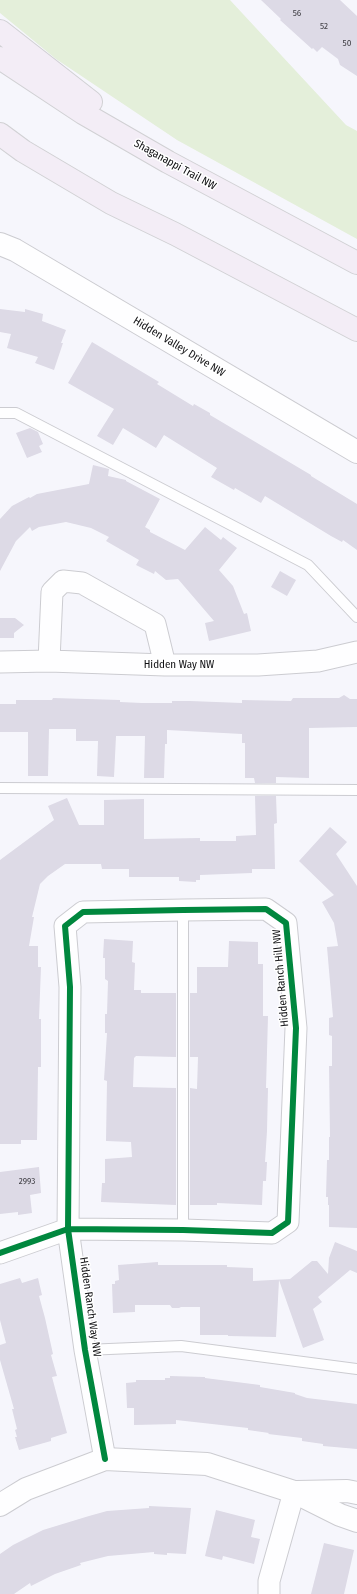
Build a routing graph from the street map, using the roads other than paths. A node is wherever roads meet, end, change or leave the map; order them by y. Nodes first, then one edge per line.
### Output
1 (0, 31) edge
2 (0, 58) edge
3 (0, 134) edge
4 (0, 138) edge
5 (23, 151) junction
6 (168, 162) junction
7 (0, 244) edge
8 (357, 263) edge
9 (357, 330) edge
10 (0, 413) edge
11 (357, 452) edge
12 (357, 616) edge
13 (357, 652) edge
14 (49, 661) junction
15 (0, 662) edge
16 (165, 665) junction
17 (0, 788) edge
18 (357, 790) edge
19 (183, 910) junction
20 (68, 1228) junction
21 (183, 1230) junction
22 (0, 1253) edge
23 (85, 1350) junction
24 (357, 1368) edge
25 (105, 1459) junction
26 (294, 1492) junction
27 (357, 1494) edge
28 (0, 1505) edge
29 (357, 1521) edge
30 (269, 1594) edge

1 - 6 main road
2 - 6 main road, Shaganappi Trail NW
3 - 5 main road
4 - 5 main road
5 - 9 main road
6 - 8 main road, Shaganappi Trail NW
7 - 11 street, Hidden Valley Drive NW
10 - 12 lane
13 - 16 street, Hidden Way NW
14 - 15 street, Hidden Way NW
14 - 16 street, Hidden Way NW
14 - 16 street
17 - 18 lane
19 - 20 street, Hidden Ranch Hill NW
19 - 21 lane
19 - 21 street, Hidden Ranch Hill NW
20 - 21 street, Hidden Ranch Hill NW
20 - 22 street
20 - 23 street, Hidden Ranch Way NW
23 - 24 lane
23 - 25 street, Hidden Ranch Way NW
25 - 26 street
25 - 28 street
26 - 27 street
26 - 29 street
26 - 30 street

